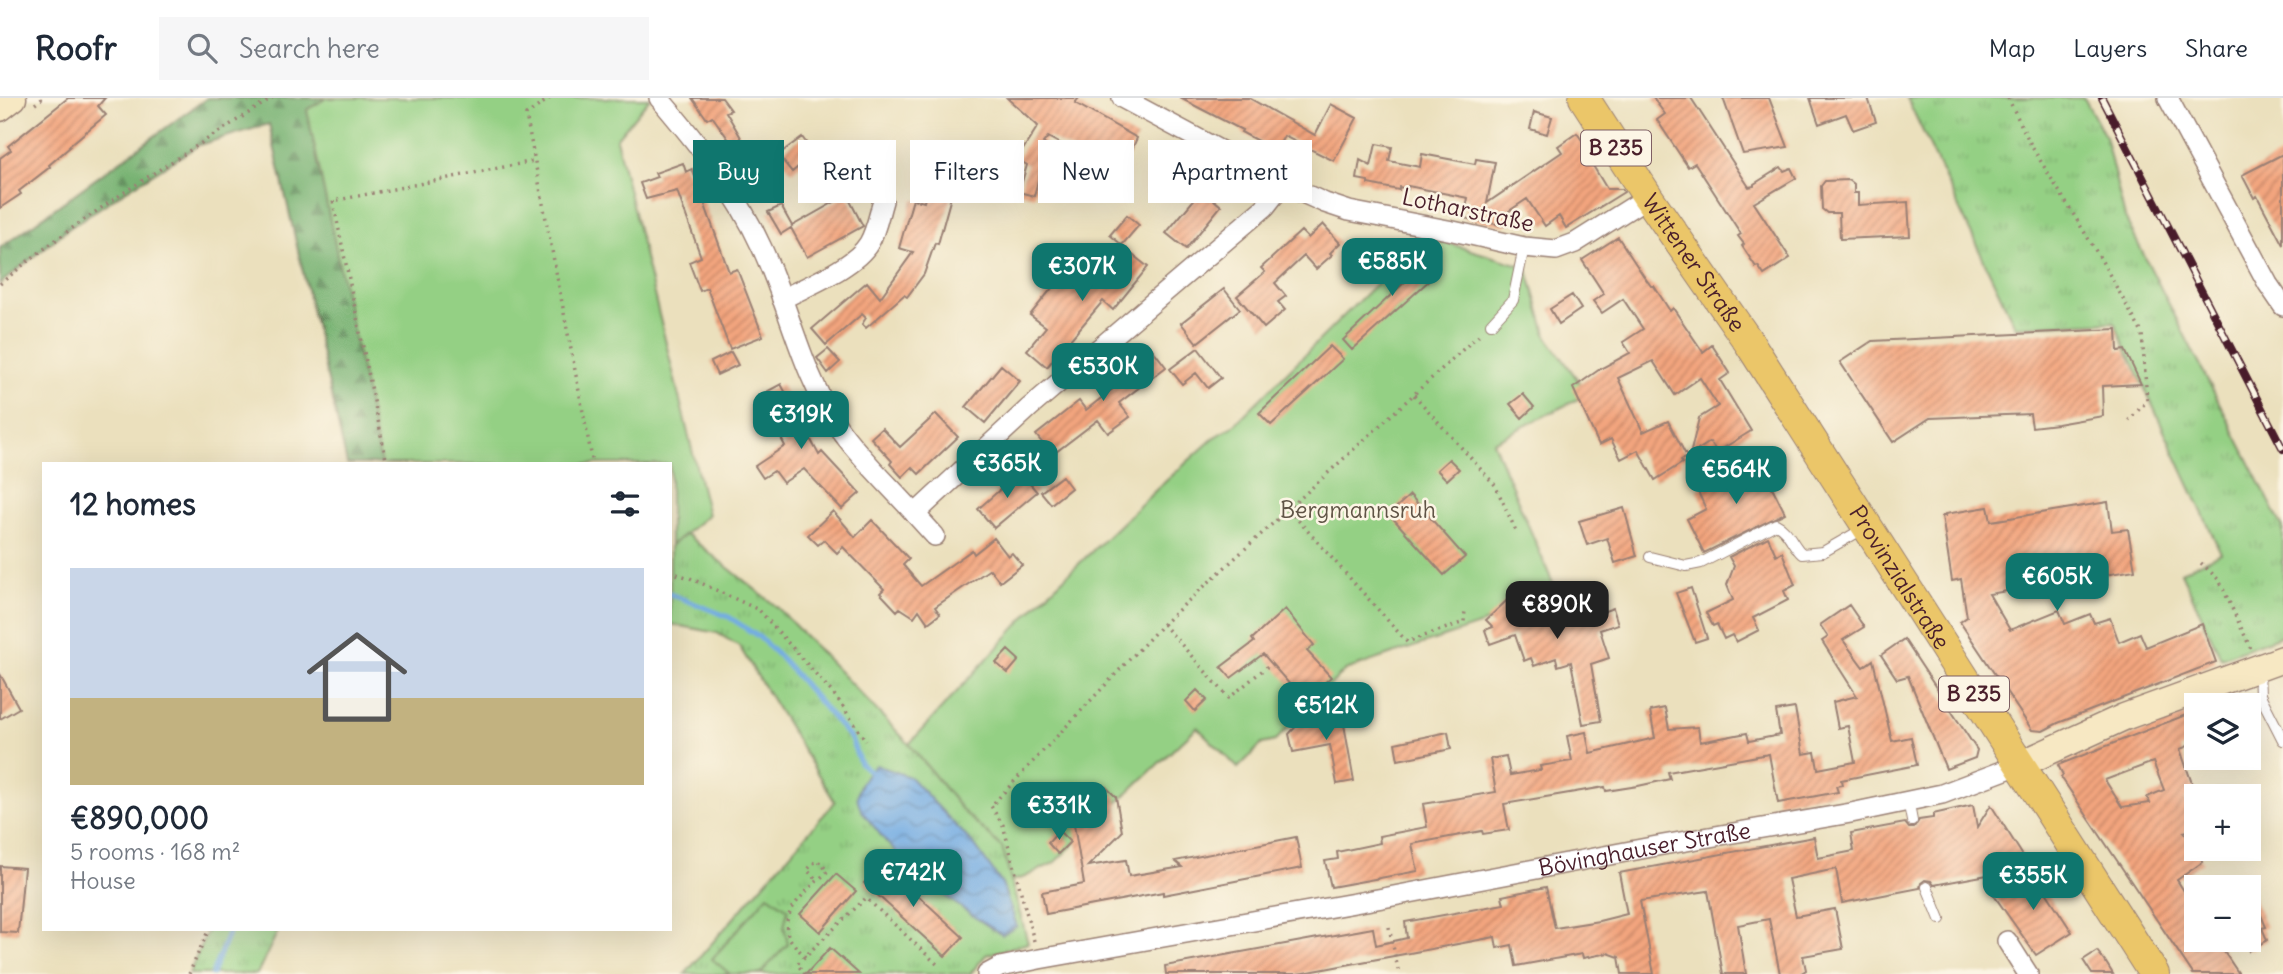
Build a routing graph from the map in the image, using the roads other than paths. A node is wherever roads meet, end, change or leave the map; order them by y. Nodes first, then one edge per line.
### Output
1 (13, 98) edge
2 (659, 98) edge
3 (1122, 98) edge
4 (1584, 98) edge
5 (2168, 98) edge
6 (0, 108) edge
7 (1201, 140) edge
8 (1312, 197) edge
9 (1648, 197) junction
10 (882, 203) edge
11 (1268, 203) edge
12 (1524, 247) junction
13 (782, 299) junction
14 (2283, 306) edge
15 (1491, 324) road end
16 (1781, 393) joint
17 (915, 514) junction
18 (1867, 527) junction
19 (935, 536) dead end
20 (1650, 557) dead end
21 (2271, 663) edge
22 (2283, 740) edge
23 (2021, 764) junction
24 (1908, 800) junction
25 (1912, 821) dead end
26 (1927, 887) dead end
27 (1940, 919) dead end
28 (2007, 941) dead end
29 (1051, 963) edge
30 (986, 974) edge
31 (2028, 974) edge
32 (2154, 974) edge

1 - 6 main road
2 - 13 street
3 - 7 street, Lotharstraße
4 - 9 main road, Wittener Straße / B 235
5 - 14 street
8 - 12 street, Lotharstraße
9 - 12 street, Lotharstraße
9 - 16 main road, Wittener Straße / B 235
10 - 13 street
11 - 17 street
12 - 15 lane
13 - 17 street
16 - 18 main road, Provinzialstraße / B 235
17 - 19 street
18 - 20 lane
18 - 23 main road, Provinzialstraße / B 235
21 - 22 lane
21 - 23 main road, Bövinghauser Straße
23 - 24 street, Bövinghauser Straße
23 - 32 main road, Provinzialstraße / B 235
24 - 25 lane
24 - 29 street, Bövinghauser Straße
26 - 27 lane
28 - 31 street
29 - 30 street, Bövinghauser Straße

